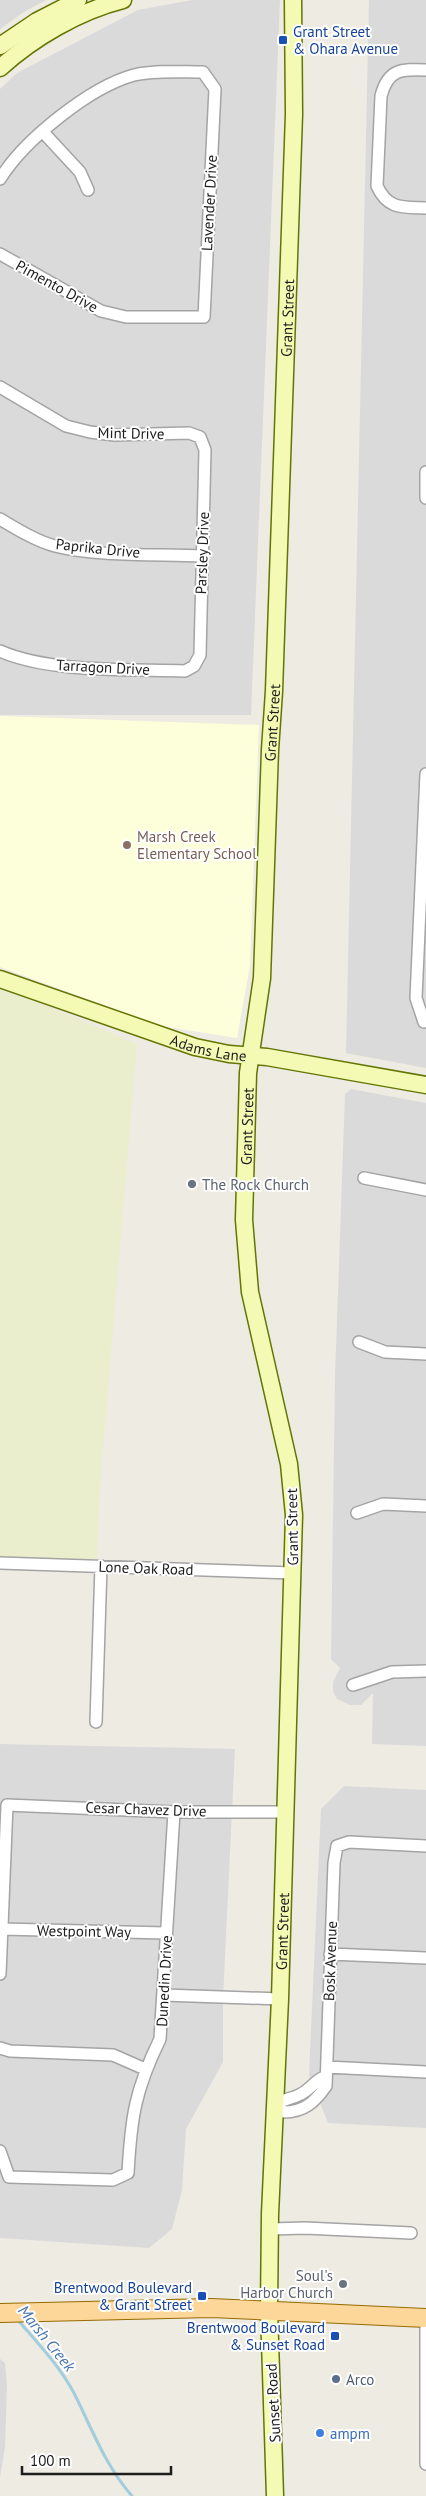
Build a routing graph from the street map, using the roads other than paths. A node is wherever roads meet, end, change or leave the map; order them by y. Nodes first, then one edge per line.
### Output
1 (78, 0) edge
2 (123, 0) edge
3 (293, 0) edge
4 (0, 46) edge
5 (0, 68) edge
6 (426, 70) edge
7 (43, 132) junction
8 (0, 178) edge
9 (88, 190) dead end
10 (426, 208) edge
11 (0, 254) edge
12 (204, 317) joint
13 (0, 386) edge
14 (205, 450) joint
15 (426, 472) edge
16 (426, 498) edge
17 (0, 519) edge
18 (202, 556) junction
19 (0, 651) edge
20 (200, 656) joint
21 (426, 774) edge
22 (0, 978) edge
23 (424, 1022) dead end
24 (250, 1055) junction
25 (426, 1085) edge
26 (364, 1178) dead end
27 (426, 1190) edge
28 (359, 1342) dead end
29 (426, 1354) edge
30 (426, 1506) edge
31 (357, 1513) dead end
32 (0, 1564) edge
33 (101, 1566) junction
34 (293, 1573) junction
35 (426, 1671) edge
36 (353, 1685) dead end
37 (96, 1722) dead end
38 (174, 1812) junction
39 (285, 1812) junction
40 (426, 1846) edge
41 (2, 1929) junction
42 (166, 1933) junction
43 (330, 1954) junction
44 (426, 1958) edge
45 (0, 1974) edge
46 (164, 1995) junction
47 (280, 1999) junction
48 (0, 2048) edge
49 (145, 2069) junction
50 (326, 2072) junction
51 (426, 2072) edge
52 (275, 2104) junction
53 (0, 2151) edge
54 (270, 2229) junction
55 (411, 2233) dead end
56 (268, 2310) junction
57 (0, 2313) edge
58 (426, 2318) edge
59 (426, 2464) edge
60 (276, 2496) edge

1 - 4 street
2 - 5 street
3 - 24 street, Grant Street
6 - 10 street
7 - 8 street
7 - 9 street
7 - 12 street, Lavender Drive
11 - 12 street, Pimento Drive
13 - 14 street, Mint Drive
14 - 18 street, Parsley Drive
15 - 16 street
17 - 18 street, Paprika Drive
18 - 20 street, Parsley Drive
19 - 20 street, Tarragon Drive
21 - 23 street
22 - 24 street, Adams Lane
24 - 25 street, Adams Lane
24 - 34 street, Grant Street
26 - 27 street
28 - 29 street
30 - 31 street
32 - 33 street, Lone Oak Road
33 - 34 street, Lone Oak Road
33 - 37 street
34 - 39 street, Grant Street
35 - 36 street
38 - 39 street, Cesar Chavez Drive
38 - 41 street, Cesar Chavez Drive
38 - 42 street, Dunedin Drive
39 - 47 street, Grant Street
40 - 43 street, Bosk Avenue
41 - 42 street, Westpoint Way
41 - 45 street
42 - 46 street, Dunedin Drive
43 - 44 street
43 - 50 street, Bosk Avenue
46 - 47 street
46 - 49 street, Dunedin Drive
47 - 52 street, Grant Street
48 - 49 street
49 - 53 street, Dunedin Drive
50 - 51 street
50 - 52 street
52 - 54 street, Grant Street
54 - 55 street
54 - 56 street, Grant Street
56 - 57 main road
56 - 58 main road
56 - 60 street, Sunset Road
58 - 59 street

